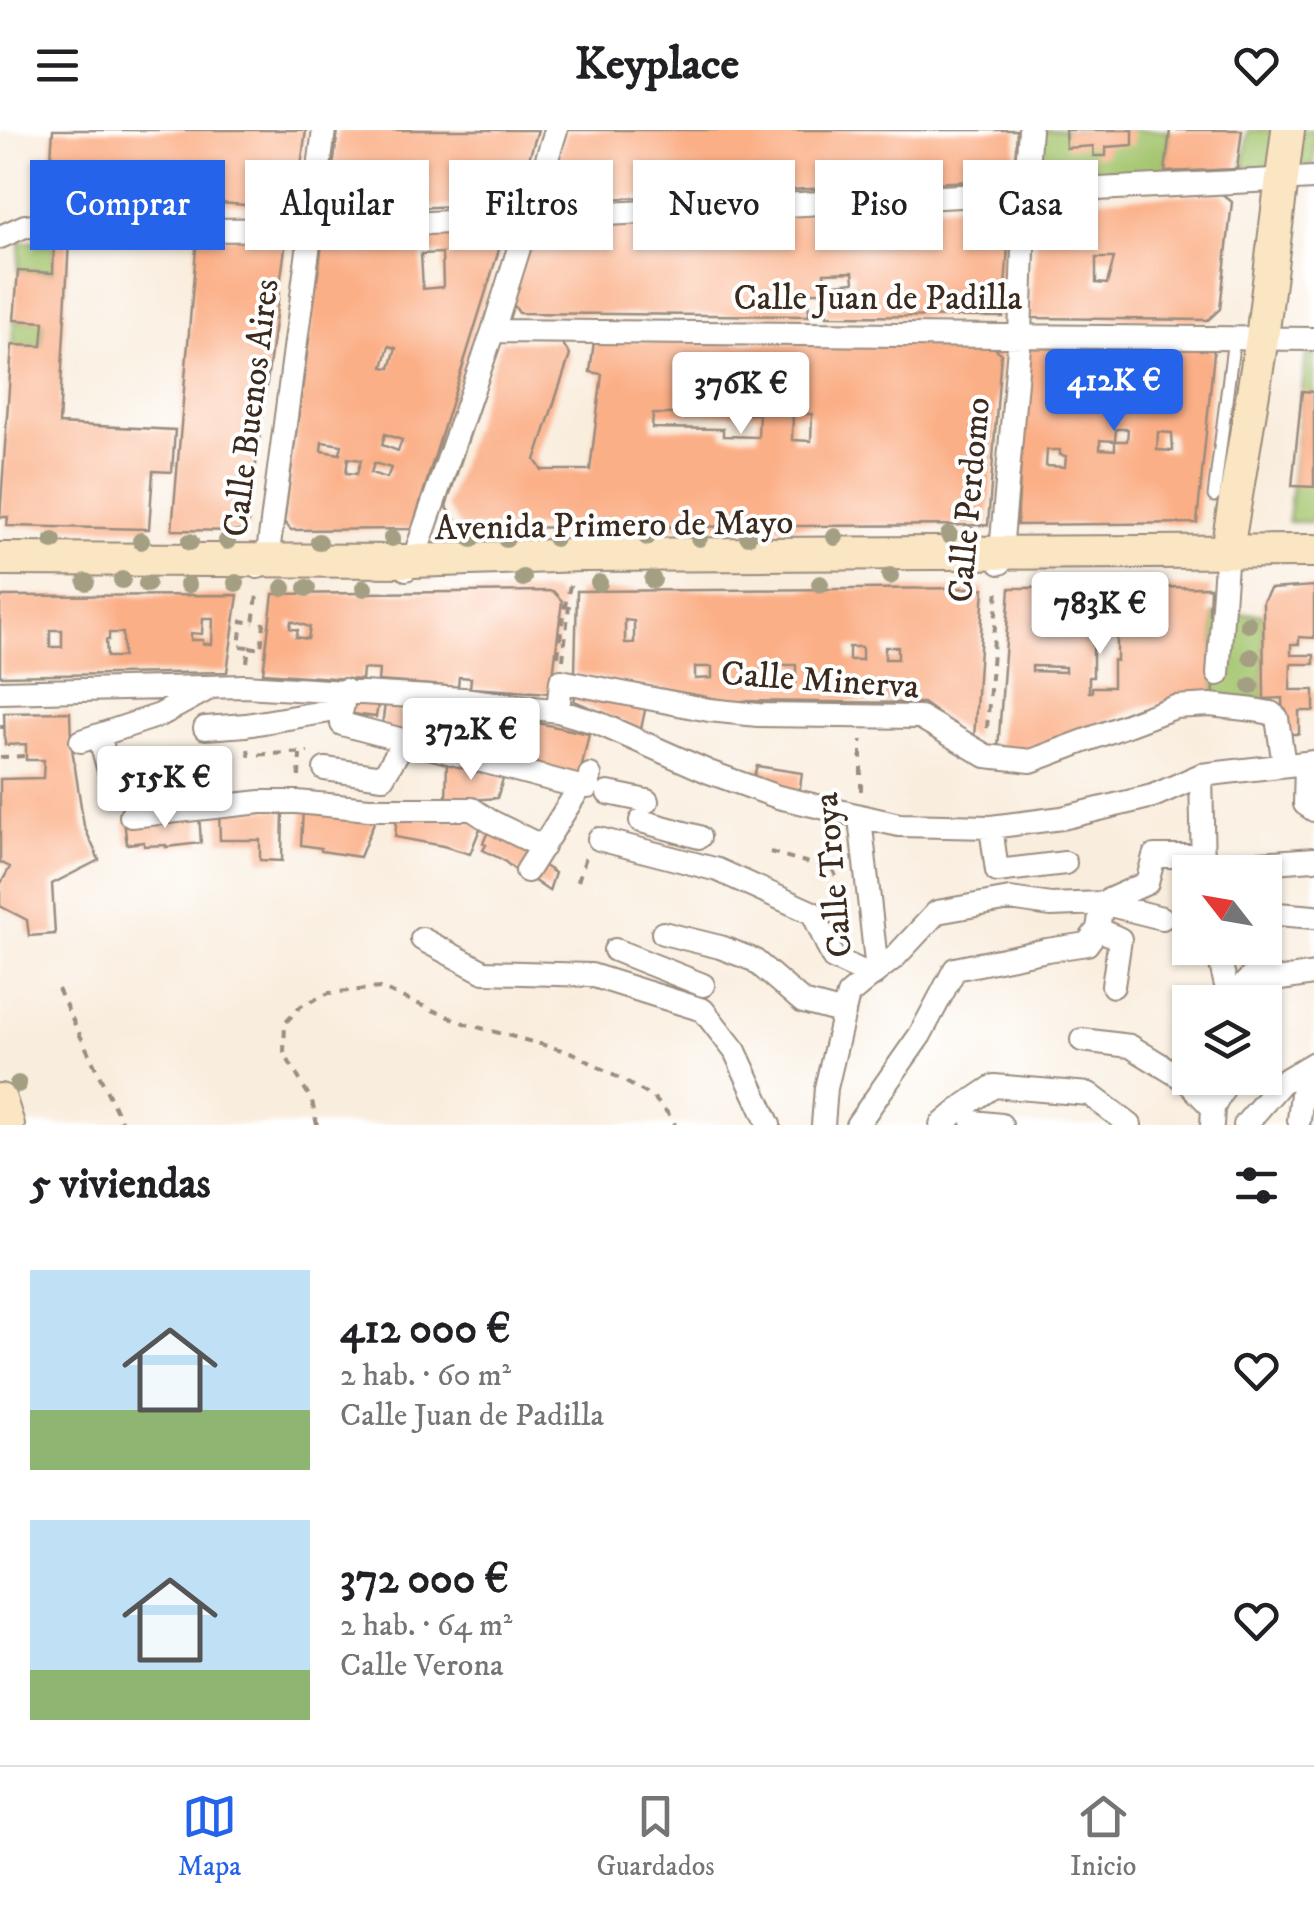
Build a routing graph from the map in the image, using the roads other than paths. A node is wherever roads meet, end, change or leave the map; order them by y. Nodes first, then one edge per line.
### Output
1 (324, 130) edge
2 (556, 130) edge
3 (1030, 130) edge
4 (1288, 130) edge
5 (320, 160) edge
6 (546, 160) edge
7 (1028, 160) edge
8 (1298, 179) edge
9 (1098, 189) edge
10 (963, 195) edge
11 (613, 214) edge
12 (245, 230) edge
13 (0, 237) edge
14 (308, 250) edge
15 (518, 250) edge
16 (1023, 250) edge
17 (493, 331) junction
18 (1020, 335) junction
19 (1248, 338) junction
20 (1314, 339) edge
21 (1214, 496) dead end
22 (1227, 550) junction
23 (1314, 551) edge
24 (1001, 558) junction
25 (0, 559) edge
26 (410, 565) junction
27 (262, 566) junction
28 (0, 570) edge
29 (1218, 674) dead end
30 (210, 689) junction
31 (344, 690) junction
32 (0, 692) edge
33 (384, 694) junction
34 (463, 699) junction
35 (558, 711) junction
36 (342, 724) dead end
37 (205, 728) dead end
38 (378, 734) junction
39 (404, 742) junction
40 (1301, 763) edge
41 (324, 768) road end
42 (1201, 775) junction
43 (592, 786) junction
44 (212, 807) junction
45 (1314, 810) edge
46 (131, 816) dead end
47 (643, 817) junction
48 (860, 818) junction
49 (990, 827) junction
50 (698, 837) dead end
51 (598, 839) dead end
52 (543, 847) junction
53 (1203, 855) edge
54 (1172, 859) edge
55 (1314, 859) edge
56 (1282, 861) edge
57 (1065, 864) dead end
58 (1010, 869) junction
59 (527, 872) dead end
60 (1010, 899) junction
61 (1102, 903) junction
62 (1052, 906) junction
63 (1282, 914) edge
64 (1162, 918) dead end
65 (1314, 918) edge
66 (1098, 929) junction
67 (663, 932) dead end
68 (422, 939) dead end
69 (720, 947) junction
70 (615, 950) dead end
71 (1047, 950) junction
72 (875, 974) junction
73 (1314, 974) edge
74 (703, 985) junction
75 (1244, 985) edge
76 (1112, 986) dead end
77 (694, 1007) junction
78 (844, 1014) junction
79 (1082, 1040) dead end
80 (1311, 1066) edge
81 (0, 1100) edge
82 (1212, 1117) edge
83 (973, 1122) dead end
84 (1302, 1123) edge
85 (8, 1125) edge
86 (770, 1125) edge
87 (823, 1125) edge
88 (857, 1125) edge
89 (942, 1125) edge
90 (1001, 1125) edge
91 (1130, 1125) edge
92 (1245, 1125) edge

1 - 5 street, Calle Buenos Aires
2 - 6 street
3 - 7 street, Calle Perdomo
4 - 8 street
8 - 9 street
8 - 19 street
10 - 11 street
12 - 13 street
14 - 27 street, Calle Buenos Aires
15 - 17 street
16 - 18 street, Calle Perdomo
17 - 18 street, Calle Juan de Padilla
17 - 26 street
18 - 19 street, Calle Juan de Padilla
18 - 24 street, Calle Perdomo
19 - 20 street, Calle Juan de Padilla
19 - 21 lane
19 - 22 street
22 - 23 street, Avenida Primero de Mayo
22 - 24 street, Avenida Primero de Mayo
22 - 29 street
24 - 26 street, Avenida Primero de Mayo
25 - 27 street, Avenida Primero de Mayo
26 - 27 street, Avenida Primero de Mayo
27 - 28 street, Avenida Primero de Mayo
30 - 31 street
30 - 32 street
30 - 44 street
31 - 33 street
31 - 37 street
33 - 34 street
33 - 38 street
34 - 35 street
34 - 39 street
35 - 40 street, Calle Minerva
35 - 48 street
36 - 38 street
38 - 39 street
39 - 41 street
39 - 43 street
40 - 42 street
40 - 45 street
42 - 49 street
42 - 53 street
43 - 47 street
43 - 52 street
44 - 46 street
44 - 52 street
47 - 50 street
47 - 51 street
47 - 72 street
48 - 49 street
48 - 72 street, Calle Troya
49 - 58 street
52 - 59 street
54 - 61 street
55 - 56 street
57 - 58 street
58 - 60 street
60 - 62 street
60 - 72 street
61 - 62 street
61 - 64 street
61 - 66 street
62 - 71 street
63 - 65 street
66 - 71 street
66 - 76 street
67 - 69 street, Calle Troya
68 - 77 street
69 - 74 street
69 - 78 street, Calle Troya
70 - 74 street
71 - 88 street
72 - 78 street, Calle Troya
73 - 75 street
74 - 77 street
77 - 86 street
78 - 87 street, Calle Troya
79 - 82 street
80 - 84 street
80 - 92 street
81 - 85 street
83 - 90 street
89 - 91 street

